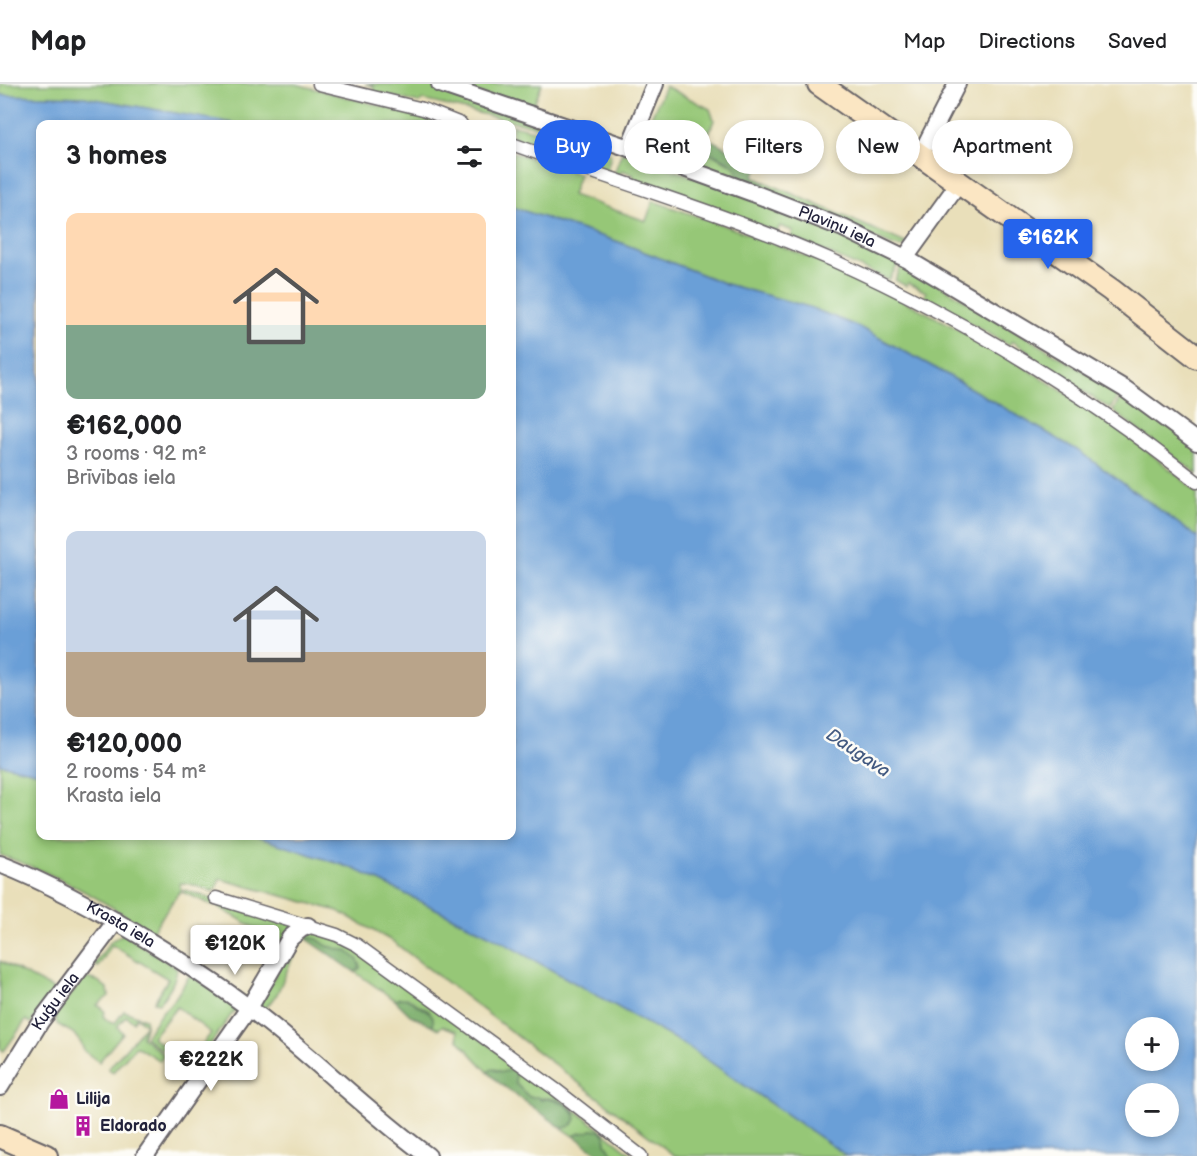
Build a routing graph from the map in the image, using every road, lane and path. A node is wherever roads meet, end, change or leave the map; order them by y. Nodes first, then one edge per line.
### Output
1 (319, 84) edge
2 (440, 84) edge
3 (655, 84) edge
4 (819, 84) edge
5 (957, 84) edge
6 (451, 120) edge
7 (640, 120) edge
8 (870, 120) edge
9 (516, 145) edge
10 (624, 146) edge
11 (920, 156) joint
12 (699, 174) edge
13 (958, 183) junction
14 (905, 258) junction
15 (1197, 357) edge
16 (1197, 442) edge
17 (1197, 482) edge
18 (0, 864) edge
19 (216, 898) dead end
20 (116, 921) junction
21 (308, 926) junction
22 (249, 1008) junction
23 (0, 1087) edge
24 (0, 1136) edge
25 (46, 1156) edge
26 (145, 1156) edge
27 (428, 1156) edge
28 (641, 1156) edge

1 - 6 street
2 - 10 street, Pļaviņu iela
3 - 7 street
4 - 8 main road
5 - 11 street
9 - 17 street, Pļaviņu iela
11 - 13 main road
12 - 14 street, Pļaviņu iela
13 - 14 street
13 - 15 main road
14 - 16 street, Pļaviņu iela
18 - 20 street, Krasta iela
19 - 21 street
20 - 22 street, Krasta iela
20 - 23 street, Kuģu iela
21 - 22 street
21 - 28 street
22 - 26 street
22 - 27 street, Krasta iela
24 - 25 main road

